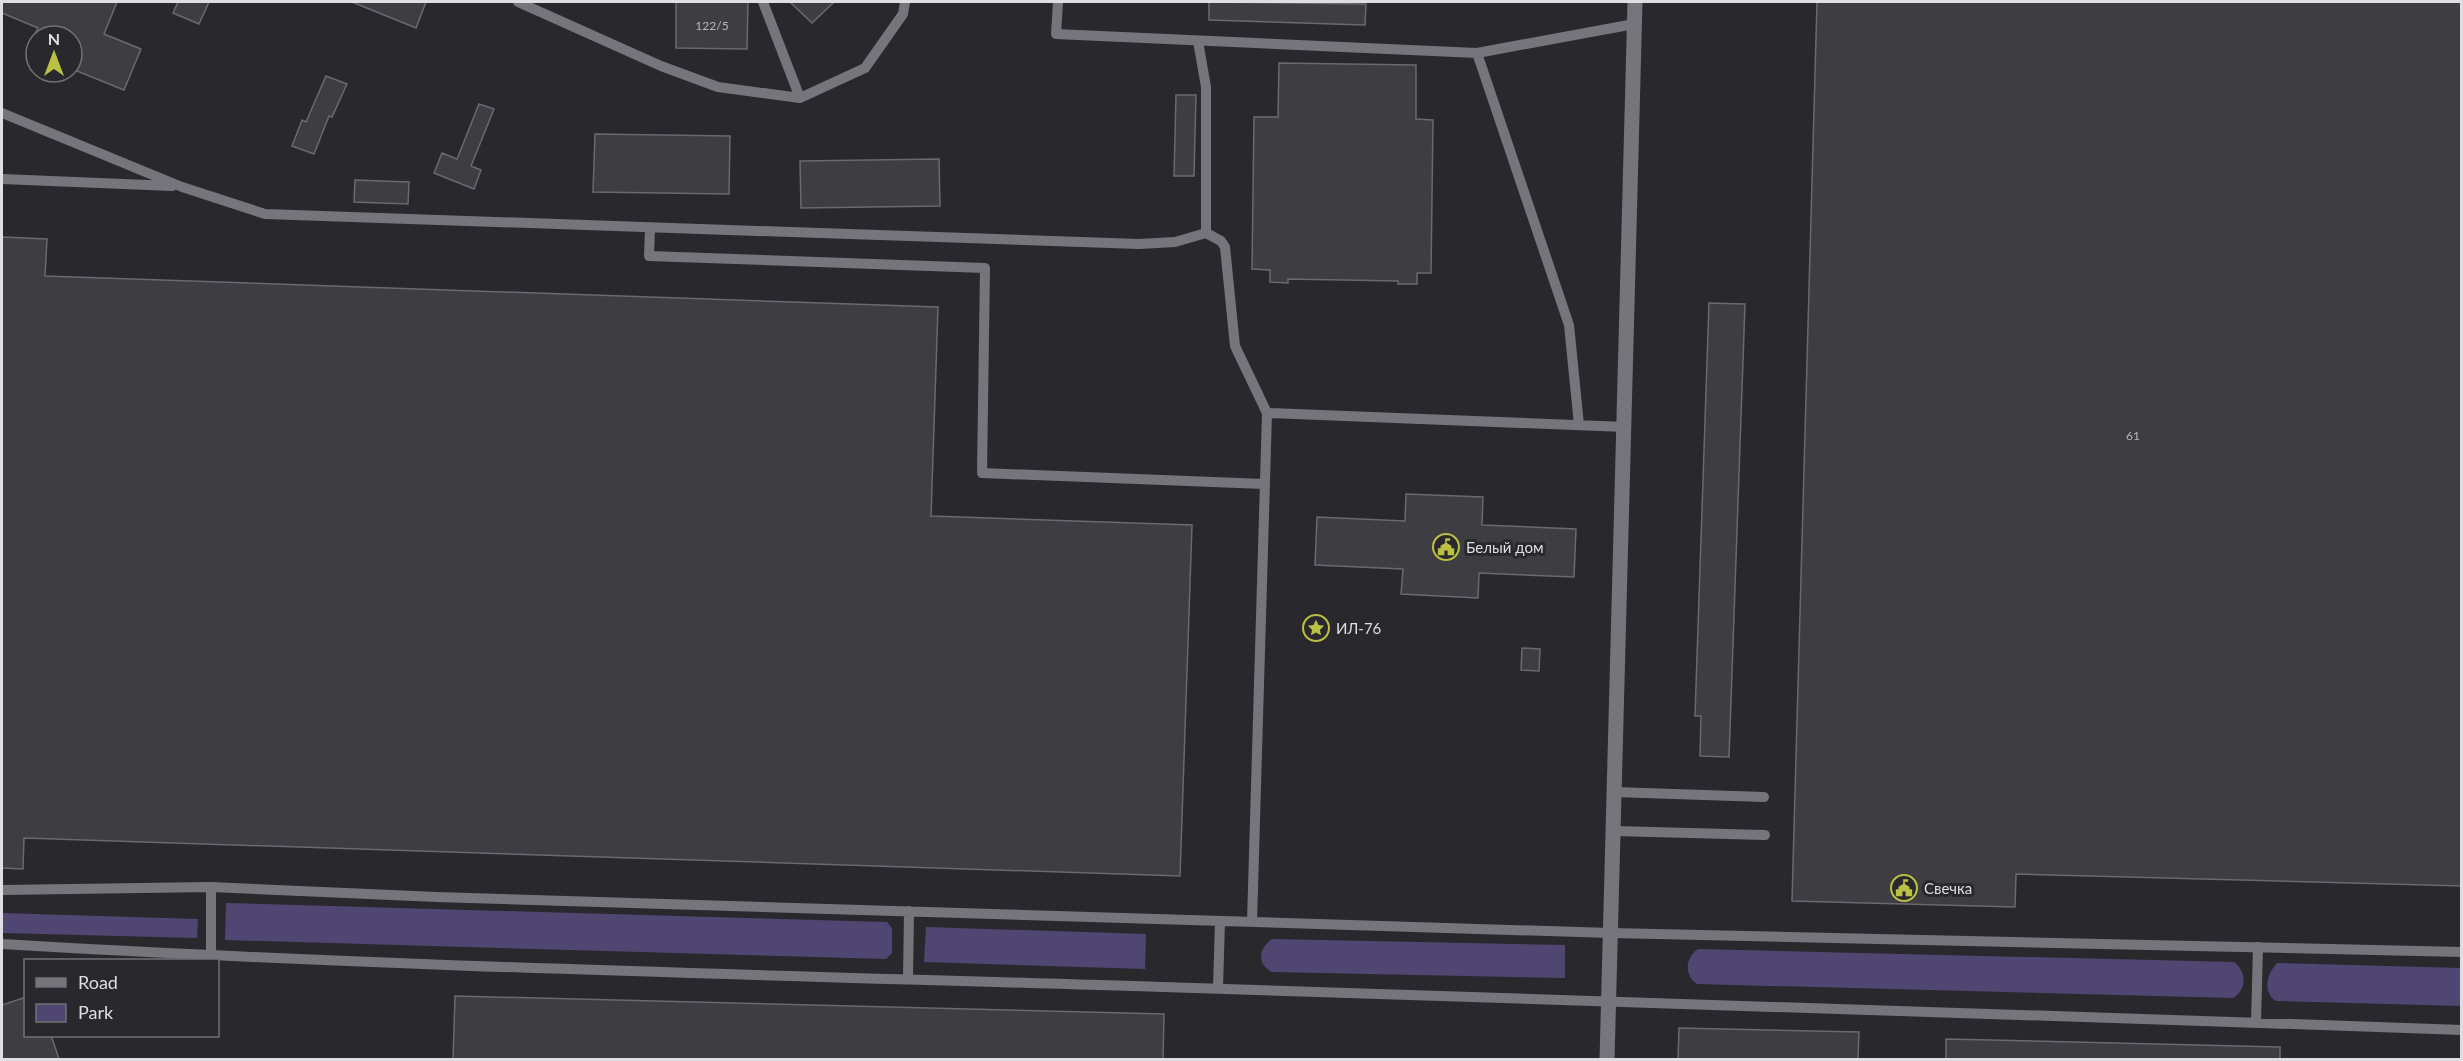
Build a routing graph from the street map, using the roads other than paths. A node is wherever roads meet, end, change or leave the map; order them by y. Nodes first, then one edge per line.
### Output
1 (518, 2) edge
2 (763, 2) edge
3 (905, 2) edge
4 (1058, 2) edge
5 (1635, 2) edge
6 (1634, 24) junction
7 (1198, 41) junction
8 (1477, 53) junction
9 (800, 98) junction
10 (2, 113) edge
11 (2, 179) edge
12 (182, 187) junction
13 (650, 228) junction
14 (1206, 233) junction
15 (1266, 413) junction
16 (1579, 425) junction
17 (1625, 427) junction
18 (1264, 484) junction
19 (1614, 792) junction
20 (1764, 796) dead end
21 (1614, 831) junction
22 (1765, 834) dead end
23 (211, 887) junction
24 (2, 890) edge
25 (909, 911) junction
26 (1220, 921) junction
27 (1252, 922) junction
28 (1611, 933) junction
29 (2, 944) edge
30 (2258, 947) junction
31 (2462, 952) edge
32 (211, 957) junction
33 (908, 979) junction
34 (1218, 988) junction
35 (1608, 1000) junction
36 (2256, 1023) junction
37 (2462, 1030) edge
38 (1607, 1059) edge

1 - 9 lane
2 - 9 lane
3 - 9 lane
4 - 7 lane
5 - 6 street
6 - 8 lane
6 - 17 street
7 - 8 lane
7 - 14 lane
8 - 16 lane
10 - 12 lane
11 - 12 lane
12 - 13 lane
13 - 14 lane
13 - 18 lane
14 - 15 lane
15 - 16 lane
15 - 18 lane
16 - 17 lane
17 - 19 street
18 - 27 lane
19 - 20 lane
19 - 21 street
21 - 22 lane
21 - 28 street
23 - 24 lane
23 - 25 lane
23 - 32 lane
25 - 26 lane
25 - 33 lane
26 - 27 lane
26 - 34 lane
27 - 28 lane
28 - 30 lane
28 - 35 street
29 - 32 lane
30 - 31 lane
30 - 36 lane
32 - 33 lane
33 - 34 lane
34 - 35 lane
35 - 36 lane
35 - 38 street
36 - 37 lane

